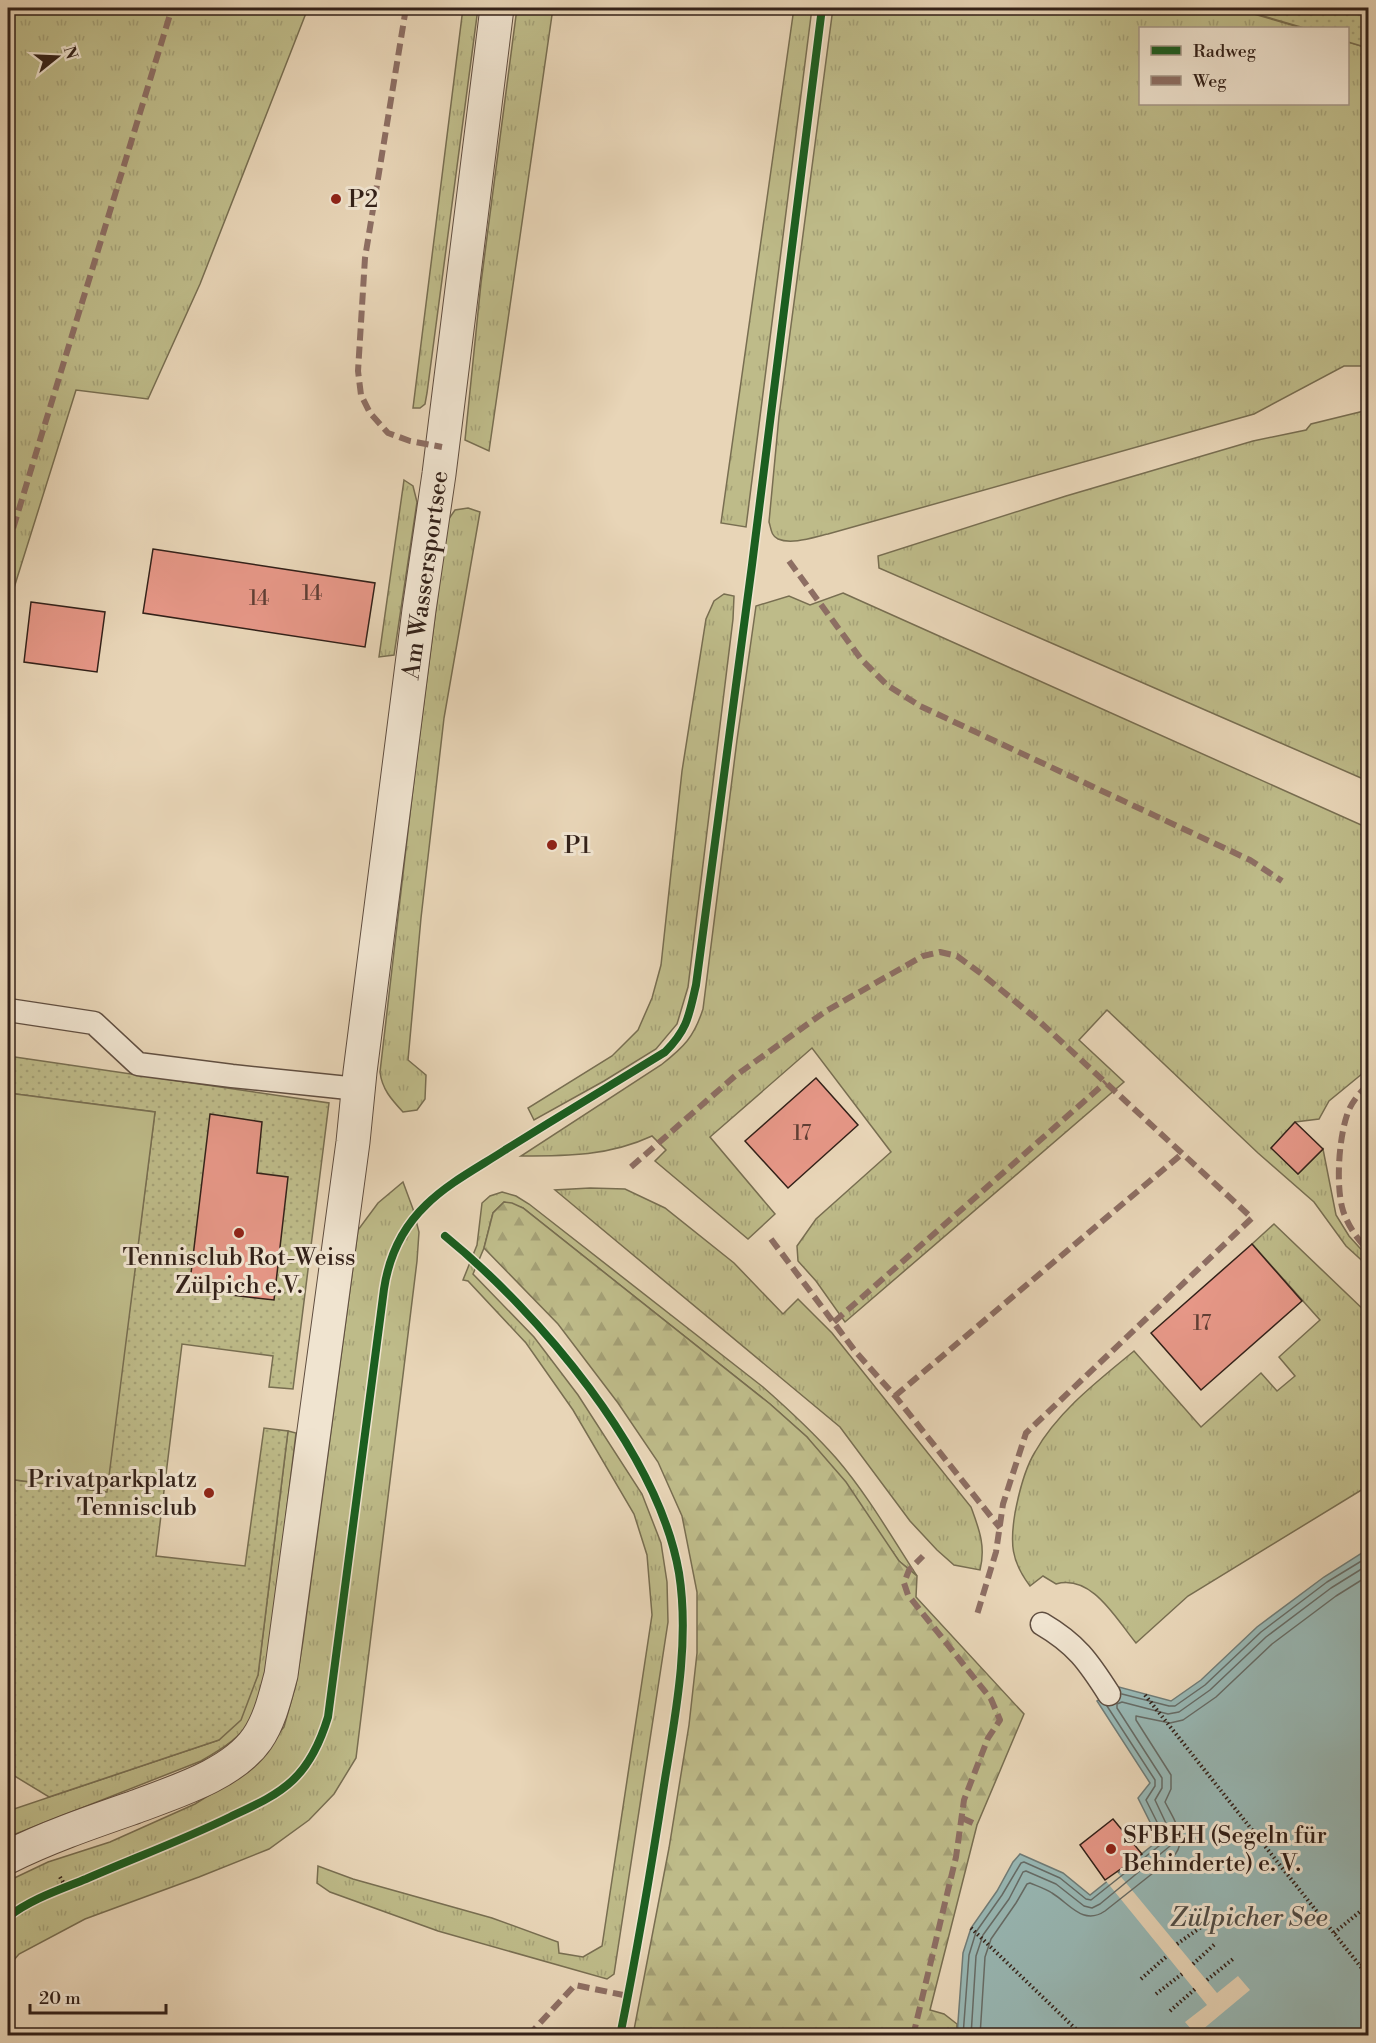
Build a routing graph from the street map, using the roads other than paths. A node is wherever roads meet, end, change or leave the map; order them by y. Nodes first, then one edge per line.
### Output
1 (497, 8) edge
2 (8, 1010) edge
3 (358, 1089) junction
4 (1042, 1624) dead end
5 (1109, 1694) dead end
6 (8, 1857) edge

1 - 3 street, Am Wassersportsee
2 - 3 lane
3 - 6 street, Am Wassersportsee
4 - 5 lane

